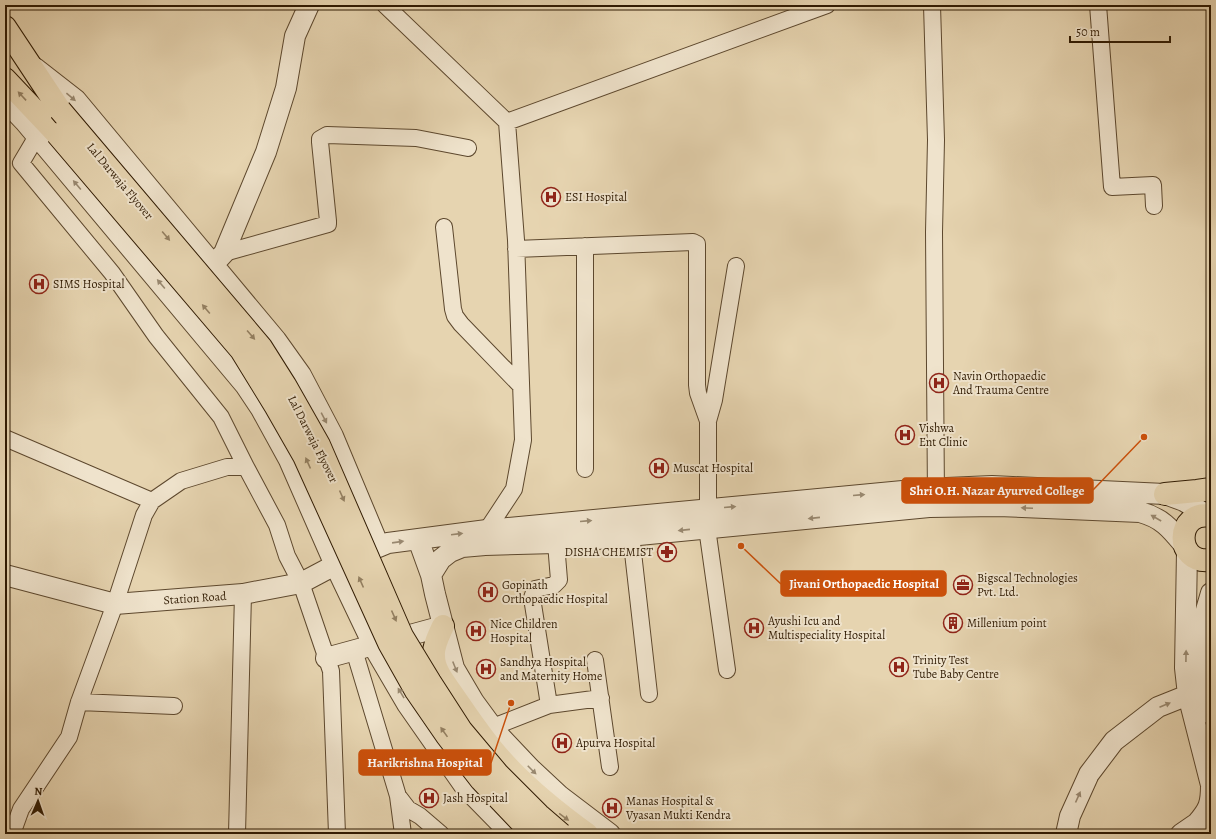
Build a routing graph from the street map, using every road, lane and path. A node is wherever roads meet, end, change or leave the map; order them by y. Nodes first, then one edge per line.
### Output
1 (309, 5) edge
2 (385, 5) edge
3 (827, 5) edge
4 (932, 5) edge
5 (1098, 5) edge
6 (5, 27) edge
7 (30, 64) junction
8 (5, 79) edge
9 (5, 101) edge
10 (507, 122) junction
11 (47, 135) junction
12 (468, 148) dead end
13 (1154, 206) dead end
14 (444, 227) dead end
15 (585, 246) junction
16 (516, 249) junction
17 (218, 259) junction
18 (736, 266) dead end
19 (291, 363) junction
20 (521, 386) junction
21 (251, 394) junction
22 (312, 397) junction
23 (265, 416) junction
24 (708, 422) junction
25 (5, 438) edge
26 (246, 467) junction
27 (585, 469) dead end
28 (1211, 488) edge
29 (1165, 494) junction
30 (936, 498) junction
31 (152, 501) junction
32 (1210, 514) edge
33 (707, 519) junction
34 (487, 530) junction
35 (631, 536) junction
36 (418, 539) junction
37 (556, 543) junction
38 (379, 546) junction
39 (1186, 548) junction
40 (1211, 560) edge
41 (335, 565) junction
42 (5, 575) edge
43 (431, 575) junction
44 (301, 582) junction
45 (1211, 593) edge
46 (243, 594) junction
47 (115, 604) junction
48 (443, 626) junction
49 (373, 645) junction
50 (354, 650) junction
51 (326, 658) junction
52 (595, 660) dead end
53 (728, 670) dead end
54 (649, 694) dead end
55 (1188, 695) junction
56 (601, 698) junction
57 (79, 702) junction
58 (549, 705) junction
59 (174, 706) dead end
60 (1211, 714) edge
61 (492, 727) junction
62 (610, 767) dead end
63 (398, 796) junction
64 (1196, 825) edge
65 (12, 834) edge
66 (237, 834) edge
67 (337, 834) edge
68 (403, 834) edge
69 (441, 834) edge
70 (511, 834) edge
71 (535, 834) edge
72 (561, 834) edge
73 (587, 834) edge
74 (610, 834) edge
75 (1066, 834) edge

1 - 17 street
2 - 10 street
3 - 10 street
4 - 30 street
5 - 13 street
6 - 7 main road, Lal Darwaja Flyover
7 -> 17 street
7 -> 72 main road, Lal Darwaja Flyover, bridge
11 -> 8 main road, Lal Darwaja Flyover
9 - 11 street
10 - 16 street
21 -> 11 street
11 - 26 street
71 -> 11 main road, Lal Darwaja Flyover, bridge
12 - 17 street
14 - 20 street
15 - 16 street
15 - 24 street
15 - 27 street
16 - 20 street
17 - 19 street
18 - 24 street
19 - 21 street
19 - 22 street
20 - 34 street
21 - 23 street
22 - 23 street
22 -> 38 street
23 - 41 street
24 - 33 street
25 - 31 street
26 - 31 street
26 - 44 street
28 - 29 main road
29 - 30 street
29 - 32 street
30 - 33 street
39 -> 30 street
31 - 47 street
32 - 39 main road
34 -> 33 street, Station Road
33 -> 35 street
33 - 53 street
36 -> 34 street, Station Road
35 - 37 street
35 - 54 street
38 -> 36 street, Station Road
36 - 43 street
37 - 43 street
37 - 58 street
38 - 41 street, Station Road
39 - 40 main road
55 -> 39 street
41 - 44 street, Station Road
41 - 49 street
42 - 47 street, Station Road
43 - 48 street
44 - 46 street, Station Road
44 - 51 street
45 - 60 street
46 - 47 street, Station Road
46 - 66 street
47 - 57 street
48 - 49 street
48 -> 61 street
48 -> 73 main road
49 - 50 street
70 -> 49 street
50 - 51 street
50 - 63 street
51 - 67 street
52 - 56 street
55 - 64 street
75 -> 55 street
56 - 58 street
56 - 62 street
57 - 59 street
57 - 65 street
58 - 61 street
61 -> 74 street
63 - 68 street
63 - 69 street

